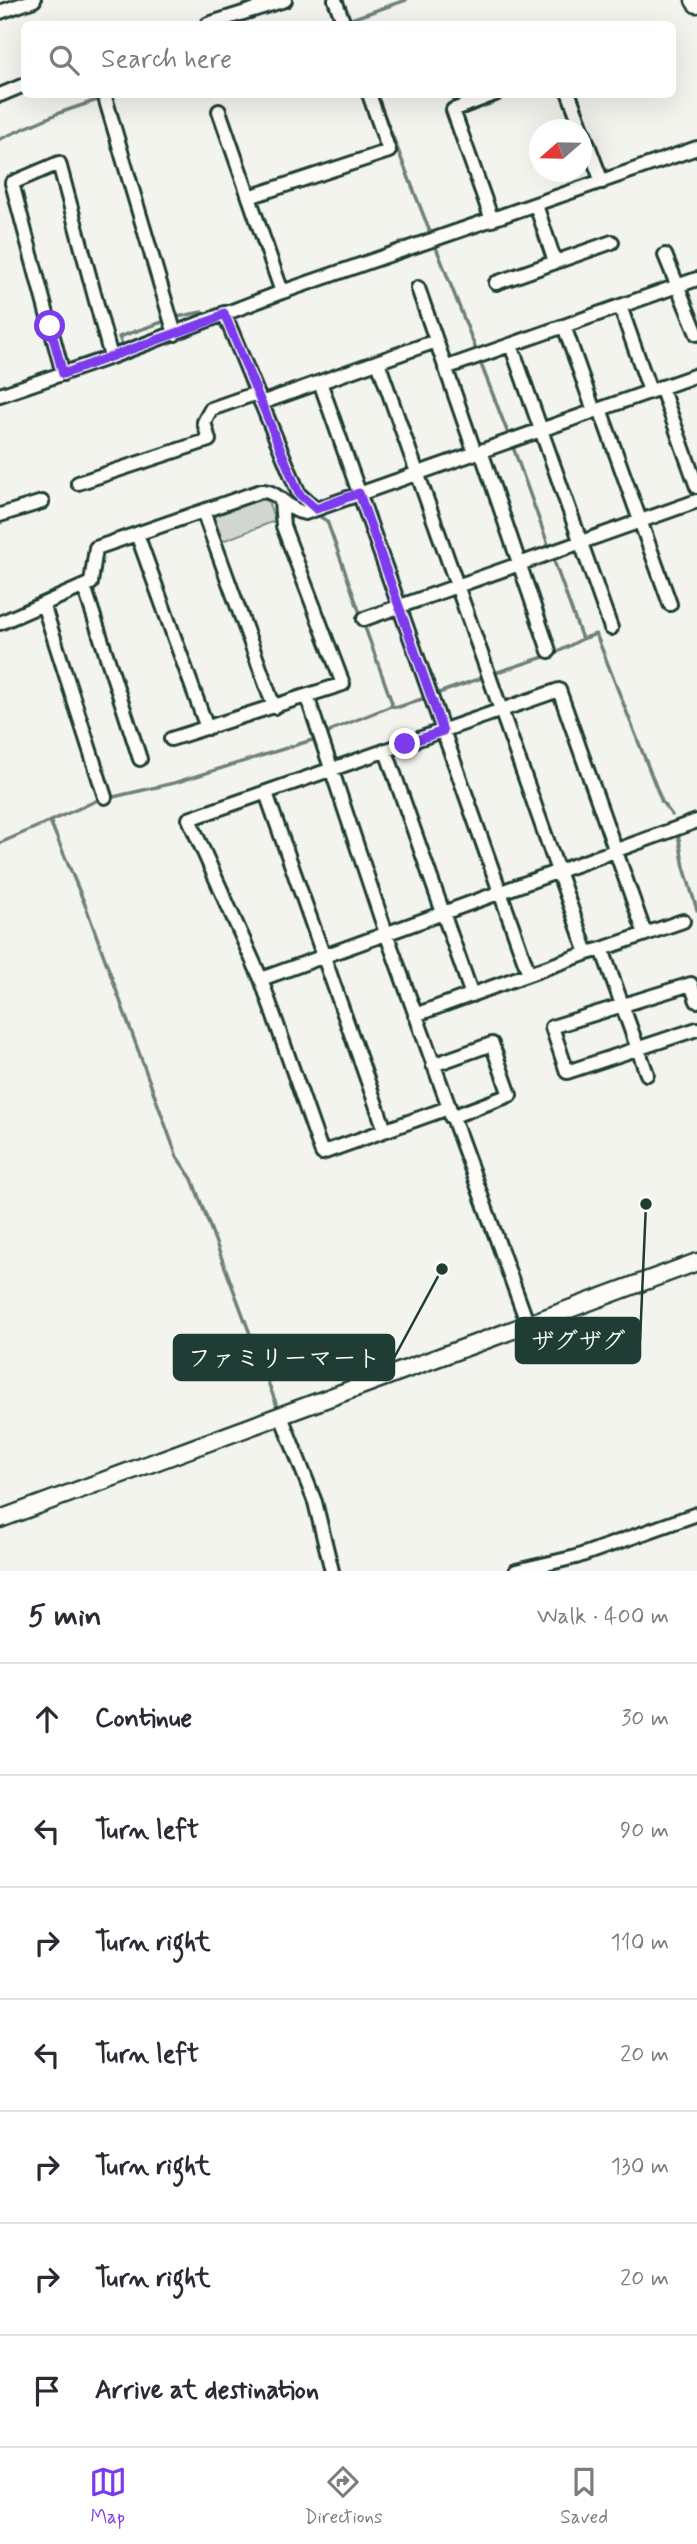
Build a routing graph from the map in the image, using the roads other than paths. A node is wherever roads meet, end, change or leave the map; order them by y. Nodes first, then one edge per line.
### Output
1 (34, 0) edge
2 (285, 0) edge
3 (335, 0) edge
4 (0, 12) edge
5 (218, 21) edge
6 (343, 21) edge
7 (21, 86) edge
8 (0, 95) edge
9 (104, 98) edge
10 (370, 98) edge
11 (484, 98) edge
12 (570, 98) edge
13 (219, 111) dead end
14 (697, 148) edge
15 (602, 182) junction
16 (249, 197) junction
17 (536, 205) junction
18 (492, 220) junction
19 (612, 242) dead end
20 (665, 255) dead end
21 (555, 262) junction
22 (697, 279) edge
23 (496, 283) dead end
24 (679, 285) junction
25 (418, 288) dead end
26 (282, 292) junction
27 (620, 306) junction
28 (224, 313) junction
29 (172, 324) junction
30 (564, 326) junction
31 (697, 334) edge
32 (436, 341) junction
33 (511, 345) junction
34 (111, 357) junction
35 (378, 362) junction
36 (446, 368) junction
37 (63, 374) junction
38 (697, 374) edge
39 (320, 383) junction
40 (655, 389) junction
41 (0, 395) edge
42 (255, 397) junction
43 (597, 410) junction
44 (542, 429) junction
45 (478, 452) junction
46 (418, 473) junction
47 (78, 484) dead end
48 (697, 487) edge
49 (359, 493) junction
50 (281, 501) junction
51 (697, 501) edge
52 (42, 502) dead end
53 (316, 509) junction
54 (203, 512) junction
55 (0, 515) edge
56 (640, 522) junction
57 (137, 534) junction
58 (582, 542) junction
59 (519, 564) junction
60 (458, 585) junction
61 (84, 586) junction
62 (43, 604) junction
63 (670, 604) dead end
64 (398, 607) junction
65 (364, 619) dead end
66 (0, 623) edge
67 (611, 628) dead end
68 (549, 651) dead end
69 (307, 696) junction
70 (274, 707) junction
71 (502, 710) junction
72 (207, 727) junction
73 (443, 731) junction
74 (171, 739) dead end
75 (386, 751) junction
76 (140, 759) dead end
77 (331, 770) junction
78 (266, 793) junction
79 (105, 797) dead end
80 (697, 821) edge
81 (617, 850) junction
82 (559, 870) junction
83 (500, 891) junction
84 (443, 912) junction
85 (683, 921) dead end
86 (386, 933) junction
87 (645, 934) junction
88 (602, 949) junction
89 (587, 953) junction
90 (323, 956) junction
91 (529, 974) junction
92 (261, 979) junction
93 (472, 995) junction
94 (697, 1001) edge
95 (622, 1005) junction
96 (415, 1015) junction
97 (697, 1029) edge
98 (638, 1048) junction
99 (433, 1065) junction
100 (647, 1074) dead end
101 (449, 1112) junction
102 (385, 1130) junction
103 (697, 1262) edge
104 (528, 1325) junction
105 (281, 1416) junction
106 (697, 1514) edge
107 (0, 1519) edge
108 (332, 1571) edge
109 (516, 1571) edge

1 - 4 street
2 - 5 street
3 - 6 street
7 - 8 street
9 - 29 street
10 - 16 street
11 - 18 street
12 - 15 street
13 - 16 street
14 - 15 street
15 - 17 street
16 - 26 street
17 - 18 street
17 - 21 street
18 - 26 street
19 - 21 street
20 - 24 street
21 - 23 street
22 - 24 street
24 - 27 street
24 - 31 street
25 - 32 street
26 - 28 street
27 - 30 street
27 - 40 street
28 - 29 street
28 - 42 street
29 - 34 street
30 - 33 street
30 - 43 street
32 - 35 street
32 - 36 street
33 - 36 street
33 - 44 street
34 - 37 street
34 - 37 street
35 - 39 street
35 - 46 street
36 - 45 street
37 - 41 street
38 - 40 street
39 - 42 street
39 - 49 street
40 - 43 street
40 - 48 street
42 - 47 street
42 - 53 street
43 - 44 street
43 - 56 street
44 - 45 street
44 - 58 street
45 - 46 street
45 - 59 street
46 - 49 street
46 - 60 street
49 - 53 street
49 - 64 street
50 - 53 street
50 - 54 street
50 - 69 street
51 - 56 street
52 - 55 street
54 - 57 street
54 - 70 street
56 - 58 street
56 - 63 street
57 - 61 street
57 - 72 street
58 - 59 street
58 - 67 street
59 - 60 street
59 - 68 street
60 - 64 street
60 - 71 street
61 - 62 street
61 - 76 street
62 - 66 street
62 - 79 street
64 - 65 street
64 - 73 street
69 - 70 street
69 - 77 street
70 - 72 street
71 - 73 street
71 - 81 street
71 - 82 street
72 - 74 street
73 - 75 street
73 - 83 street
75 - 77 street
75 - 84 street
77 - 78 street
77 - 86 street
78 - 90 street
78 - 92 street
80 - 81 street
81 - 82 street
81 - 87 street
82 - 83 street
82 - 89 street
83 - 84 street
83 - 91 street
84 - 86 street
84 - 93 street
85 - 87 street
86 - 90 street
86 - 96 street
87 - 88 street
88 - 89 street
88 - 95 street
89 - 91 street
90 - 92 street
90 - 102 street
91 - 93 street
92 - 102 street
93 - 96 street
94 - 95 street
95 - 98 street
95 - 98 street
96 - 99 street
97 - 98 street
98 - 100 street
99 - 101 street
99 - 101 street
101 - 102 street
101 - 104 street
103 - 104 street
104 - 105 street
105 - 107 street
105 - 108 street
106 - 109 street

